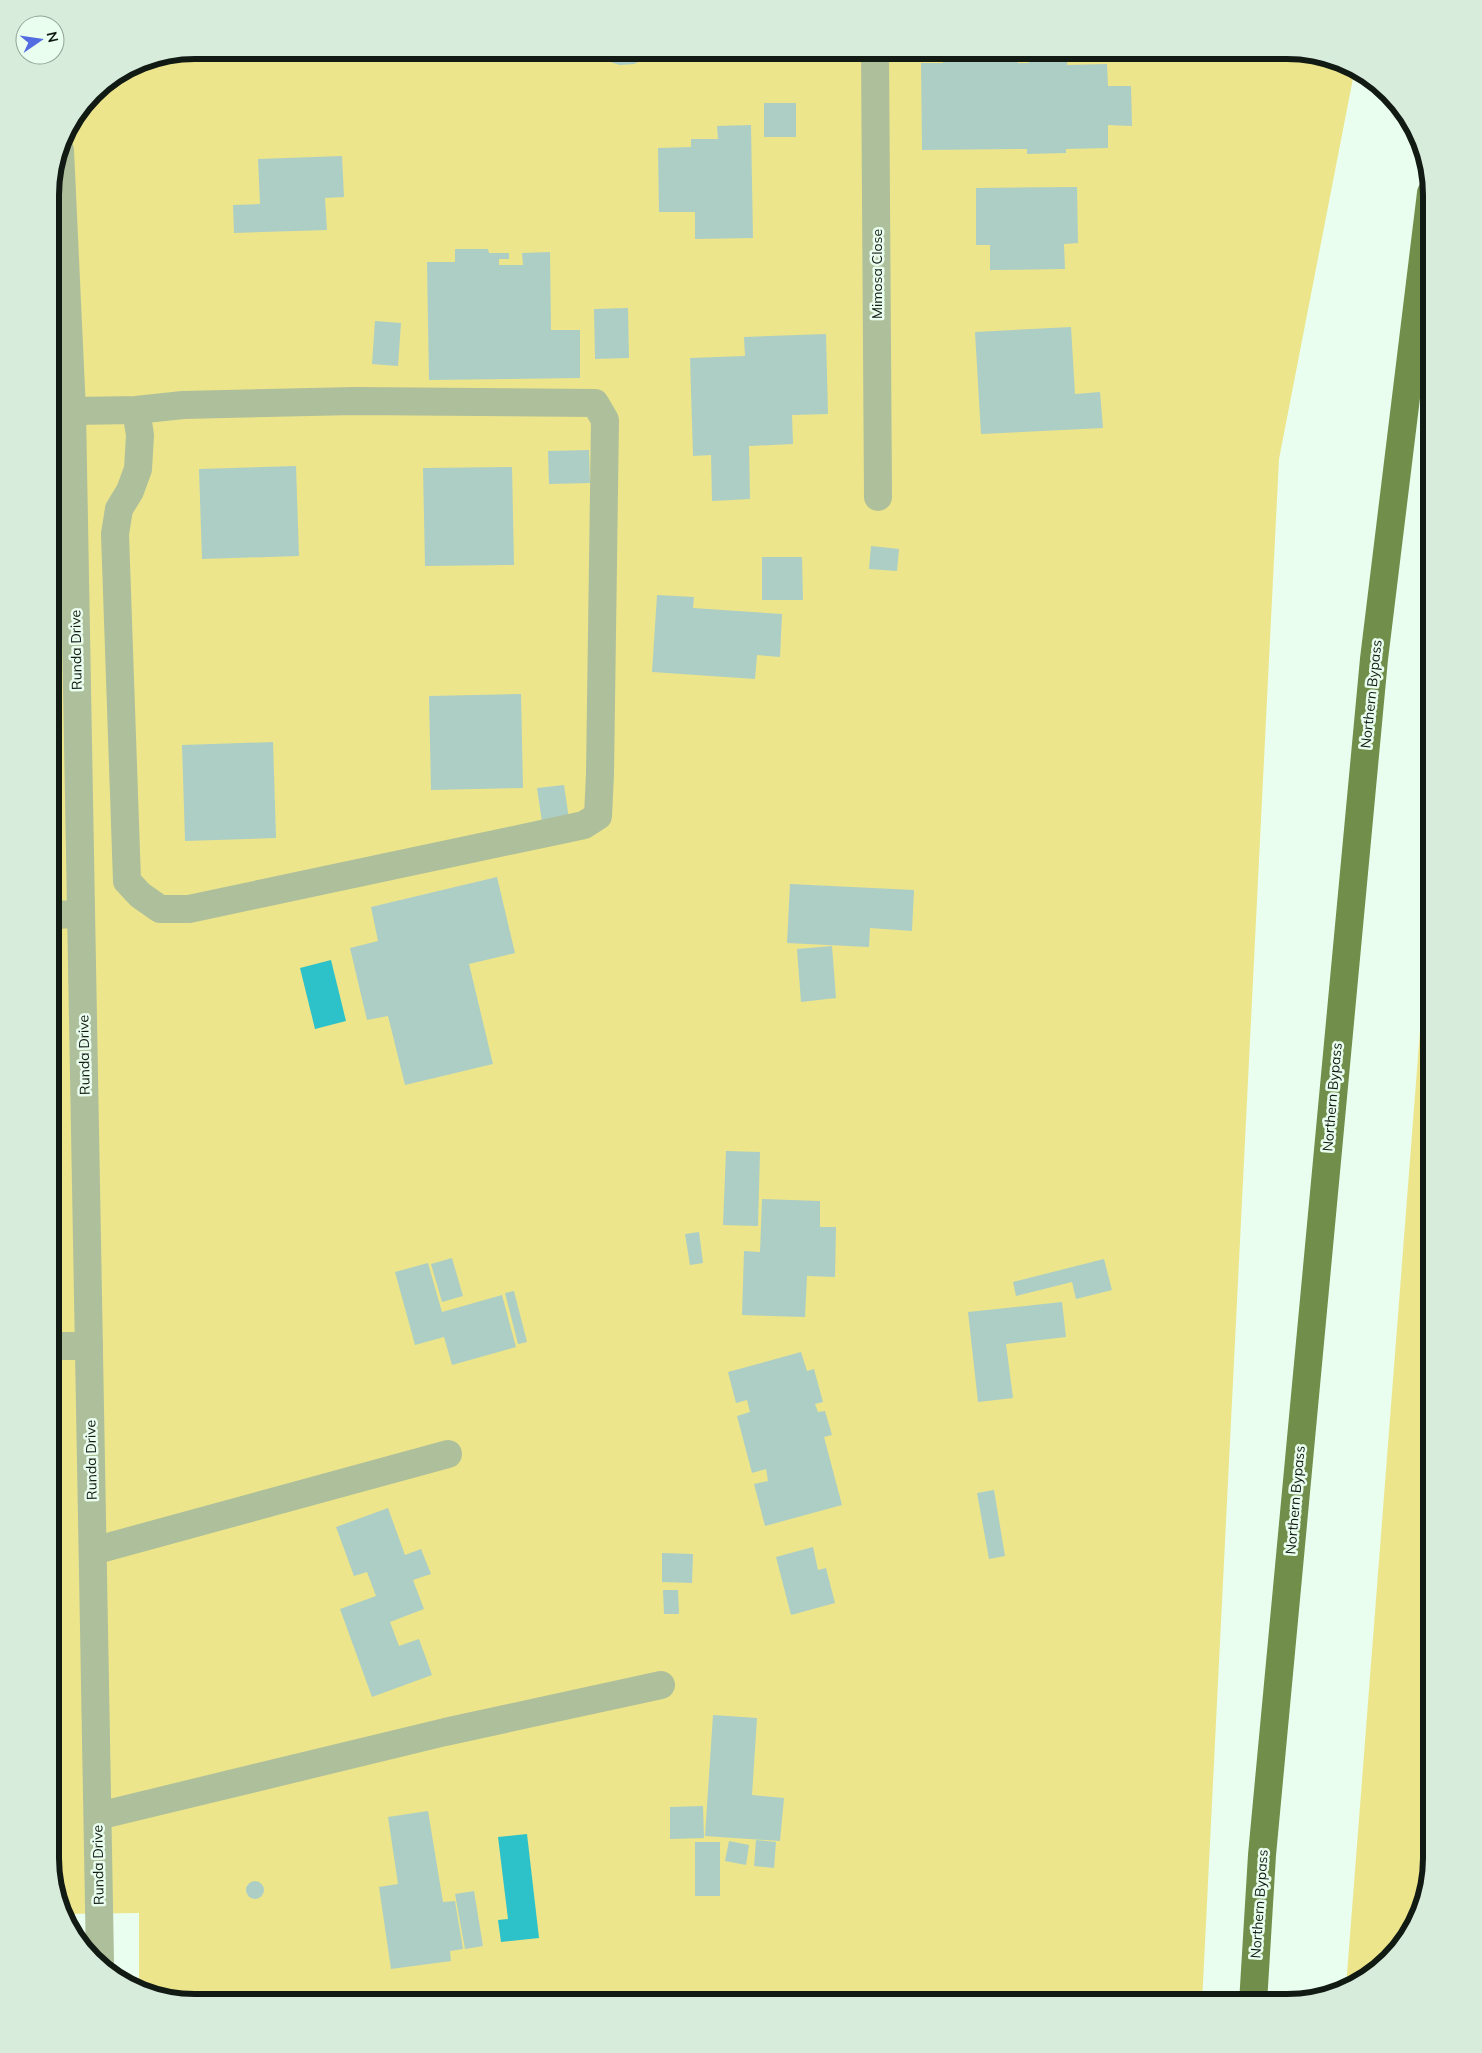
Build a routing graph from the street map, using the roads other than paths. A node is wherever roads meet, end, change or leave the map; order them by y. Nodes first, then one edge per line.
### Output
1 (875, 59) edge
2 (60, 175) edge
3 (1423, 259) edge
4 (136, 410) junction
5 (63, 412) edge
6 (878, 497) dead end
7 (81, 914) junction
8 (59, 915) edge
9 (59, 1346) edge
10 (89, 1346) junction
11 (448, 1454) dead end
12 (93, 1551) junction
13 (661, 1685) dead end
14 (98, 1816) junction
15 (95, 1950) edge
16 (1254, 1994) edge

1 - 6 street, Mimosa Close
2 - 5 street, Runda Drive
3 - 16 main road, Northern Bypass
4 - 4 street
4 - 5 street
5 - 7 street, Runda Drive
7 - 8 street
7 - 10 street, Runda Drive
9 - 10 street
10 - 12 street, Runda Drive
11 - 12 street
12 - 14 street, Runda Drive
13 - 14 street
14 - 15 street, Runda Drive

